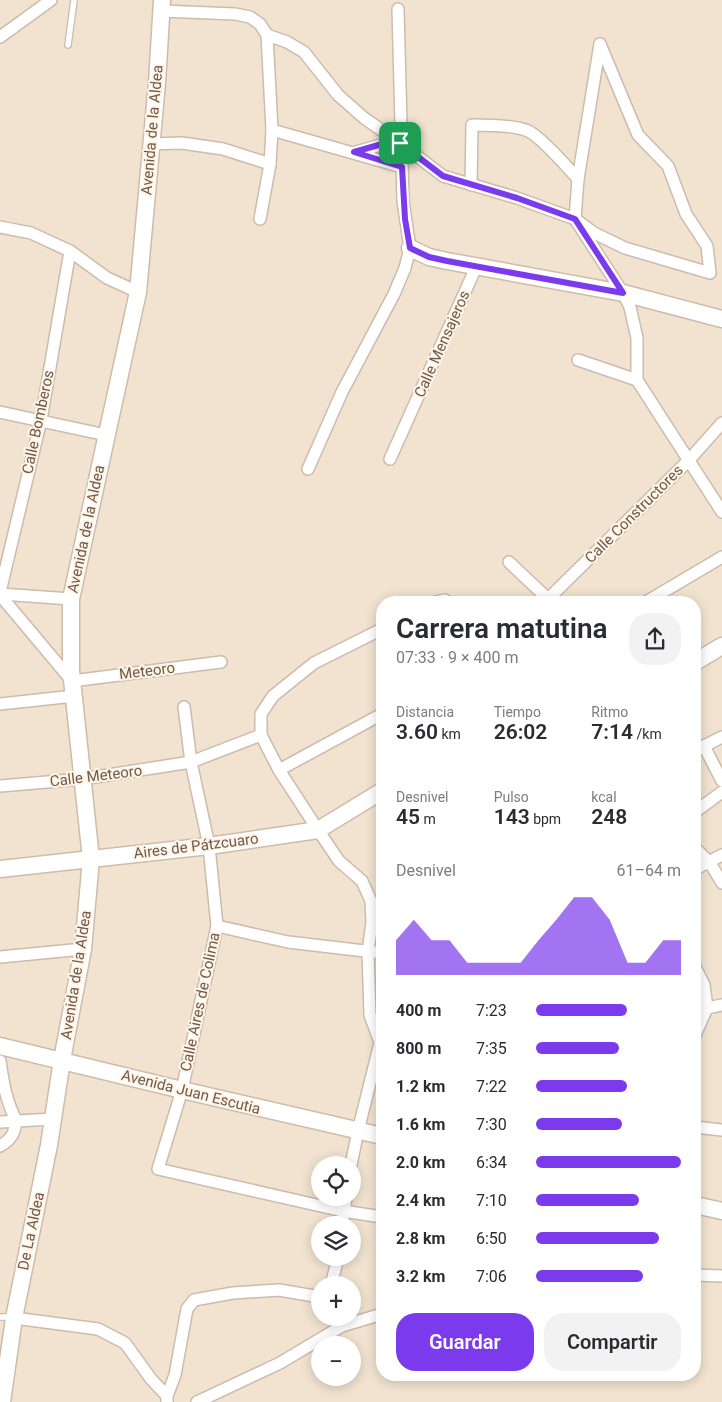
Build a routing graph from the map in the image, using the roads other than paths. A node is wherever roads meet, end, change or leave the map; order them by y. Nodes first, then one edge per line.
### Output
1 (51, 0) edge
2 (74, 0) edge
3 (162, 6) edge
4 (398, 9) dead end
5 (267, 35) junction
6 (0, 37) edge
7 (68, 45) dead end
8 (272, 130) junction
9 (398, 142) junction
10 (151, 144) junction
11 (354, 152) junction
12 (270, 164) junction
13 (402, 167) junction
14 (578, 179) junction
15 (471, 185) junction
16 (575, 219) junction
17 (260, 220) dead end
18 (0, 227) edge
19 (410, 248) junction
20 (70, 251) junction
21 (477, 266) junction
22 (138, 292) junction
23 (623, 293) junction
24 (722, 319) edge
25 (578, 360) dead end
26 (637, 380) junction
27 (0, 412) edge
28 (41, 420) junction
29 (722, 423) edge
30 (106, 435) junction
31 (390, 459) dead end
32 (689, 460) junction
33 (308, 469) dead end
34 (722, 512) edge
35 (722, 557) edge
36 (509, 562) dead end
37 (0, 594) edge
38 (543, 596) edge
39 (553, 596) edge
40 (656, 596) edge
41 (72, 598) junction
42 (376, 632) edge
43 (722, 646) edge
44 (701, 658) edge
45 (222, 662) dead end
46 (73, 688) junction
47 (0, 704) edge
48 (184, 707) dead end
49 (376, 717) edge
50 (261, 735) junction
51 (722, 737) edge
52 (701, 748) edge
53 (701, 752) edge
54 (192, 762) junction
55 (279, 770) junction
56 (82, 780) junction
57 (722, 781) edge
58 (0, 786) edge
59 (722, 792) edge
60 (376, 795) edge
61 (701, 808) edge
62 (318, 830) junction
63 (209, 846) junction
64 (701, 854) edge
65 (722, 855) edge
66 (91, 859) junction
67 (710, 862) junction
68 (701, 866) edge
69 (0, 870) edge
70 (722, 883) edge
71 (217, 926) junction
72 (83, 949) junction
73 (368, 952) junction
74 (376, 953) edge
75 (0, 957) edge
76 (701, 979) edge
77 (722, 1005) edge
78 (707, 1008) junction
79 (701, 1022) edge
80 (376, 1028) edge
81 (0, 1046) edge
82 (376, 1058) edge
83 (62, 1060) junction
84 (0, 1061) edge
85 (182, 1090) junction
86 (53, 1119) junction
87 (16, 1120) junction
88 (0, 1122) edge
89 (701, 1128) edge
90 (722, 1130) edge
91 (358, 1131) junction
92 (376, 1135) edge
93 (0, 1146) edge
94 (354, 1156) edge
95 (344, 1206) edge
96 (701, 1206) edge
97 (343, 1211) junction
98 (722, 1211) edge
99 (343, 1216) edge
100 (376, 1216) edge
101 (701, 1275) edge
102 (722, 1276) edge
103 (311, 1295) edge
104 (376, 1315) edge
105 (7, 1317) edge
106 (361, 1318) edge
107 (334, 1326) edge
108 (167, 1399) edge
109 (2, 1402) edge
110 (197, 1402) edge

1 - 6 street
2 - 7 lane
3 - 5 street
3 - 10 main road, Avenida de la Aldea
4 - 9 street
5 - 8 street
5 - 9 street
8 - 11 street
8 - 12 street
9 - 11 street
9 - 13 street
9 - 15 street
10 - 12 street
10 - 22 main road, Avenida de la Aldea
11 - 13 street
12 - 17 street
13 - 19 street
14 - 15 street
14 - 16 street
14 - 16 street
15 - 16 street
16 - 23 street
18 - 20 street
19 - 21 main road
19 - 33 street
20 - 22 street
20 - 28 street, Calle Bomberos
21 - 23 main road
21 - 31 street, Calle Mensajeros
22 - 30 main road, Avenida de la Aldea
23 - 24 main road
23 - 26 street
25 - 26 street
26 - 32 street
27 - 28 street
28 - 30 street
28 - 37 street, Calle Bomberos
29 - 32 street, Calle Constructores
30 - 41 main road, Avenida de la Aldea
32 - 34 street
32 - 39 street, Calle Constructores
35 - 40 street
36 - 38 street
37 - 41 street
37 - 46 street
41 - 46 main road, Avenida de la Aldea
42 - 50 street
43 - 44 main road
45 - 46 street, Meteoro
46 - 47 street, Meteoro
46 - 56 main road, Avenida de la Aldea
48 - 54 street, Calle Aires de Colima
49 - 55 street
50 - 54 street, Calle Meteoro
50 - 55 street
51 - 52 street
53 - 57 street
54 - 56 street, Calle Meteoro
54 - 63 street, Calle Aires de Colima
55 - 62 street
56 - 58 street, Calle Meteoro
56 - 66 main road, Avenida de la Aldea
59 - 61 street
60 - 62 main road, Aires de Pátzcuaro
62 - 63 main road, Aires de Pátzcuaro
62 - 73 street
63 - 66 main road, Aires de Pátzcuaro
63 - 71 street, Calle Aires de Colima
64 - 67 street
65 - 67 street
66 - 69 main road, Aires de Pátzcuaro
66 - 72 main road, Avenida de la Aldea
67 - 68 street
67 - 70 street
71 - 73 street
71 - 85 street, Calle Aires de Colima
72 - 75 street
72 - 83 main road, Avenida de la Aldea
73 - 74 street
73 - 80 street
76 - 78 street
77 - 78 street
78 - 79 street
81 - 83 main road, Avenida Juan Escutia
82 - 91 street
83 - 85 main road, Avenida Juan Escutia
83 - 86 main road, De La Aldea
84 - 87 street
85 - 91 main road, Avenida Juan Escutia
85 - 97 street, Calle Aires de Colima
86 - 87 street
86 - 105 main road, De La Aldea
87 - 88 street
87 - 93 street
89 - 90 street
91 - 92 main road, Avenida Juan Escutia
91 - 94 street
95 - 97 street
96 - 98 main road
97 - 99 street
97 - 100 street
101 - 102 street
103 - 108 street
104 - 106 street
105 - 108 street
105 - 109 main road, De La Aldea
107 - 110 street

